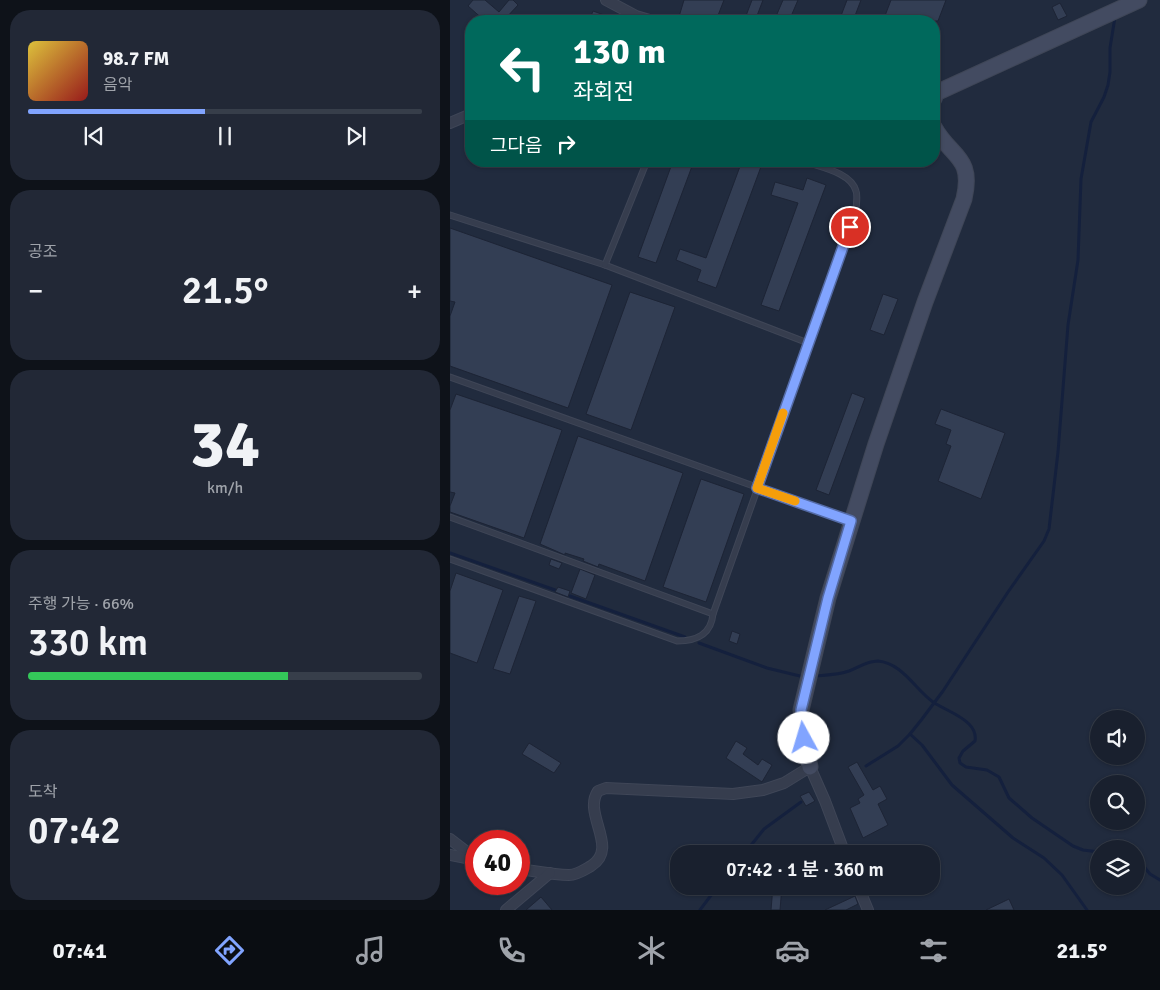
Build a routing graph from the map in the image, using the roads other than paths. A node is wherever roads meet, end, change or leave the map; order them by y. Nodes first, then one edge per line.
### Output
1 (606, 0) edge
2 (1139, 0) edge
3 (634, 15) edge
4 (940, 91) edge
5 (465, 117) edge
6 (450, 123) edge
7 (940, 134) edge
8 (645, 167) edge
9 (820, 167) edge
10 (450, 215) edge
11 (605, 265) junction
12 (808, 343) junction
13 (450, 377) edge
14 (757, 488) junction
15 (450, 517) edge
16 (851, 521) junction
17 (450, 559) edge
18 (713, 614) junction
19 (810, 767) junction
20 (450, 839) edge
21 (842, 845) edge
22 (465, 851) edge
23 (450, 855) edge
24 (465, 857) edge
25 (530, 870) edge
26 (550, 873) junction
27 (862, 895) edge
28 (506, 910) edge
29 (868, 910) edge

1 - 3 street
2 - 4 street
5 - 6 street
7 - 16 street
8 - 11 lane
9 - 12 lane
10 - 11 lane
11 - 12 lane
12 - 14 lane
13 - 14 lane
14 - 16 lane
14 - 18 lane
15 - 18 lane
16 - 19 street
17 - 18 lane
19 - 21 street
19 - 26 street
20 - 22 street
23 - 24 street
25 - 26 street
26 - 28 street
27 - 29 street

